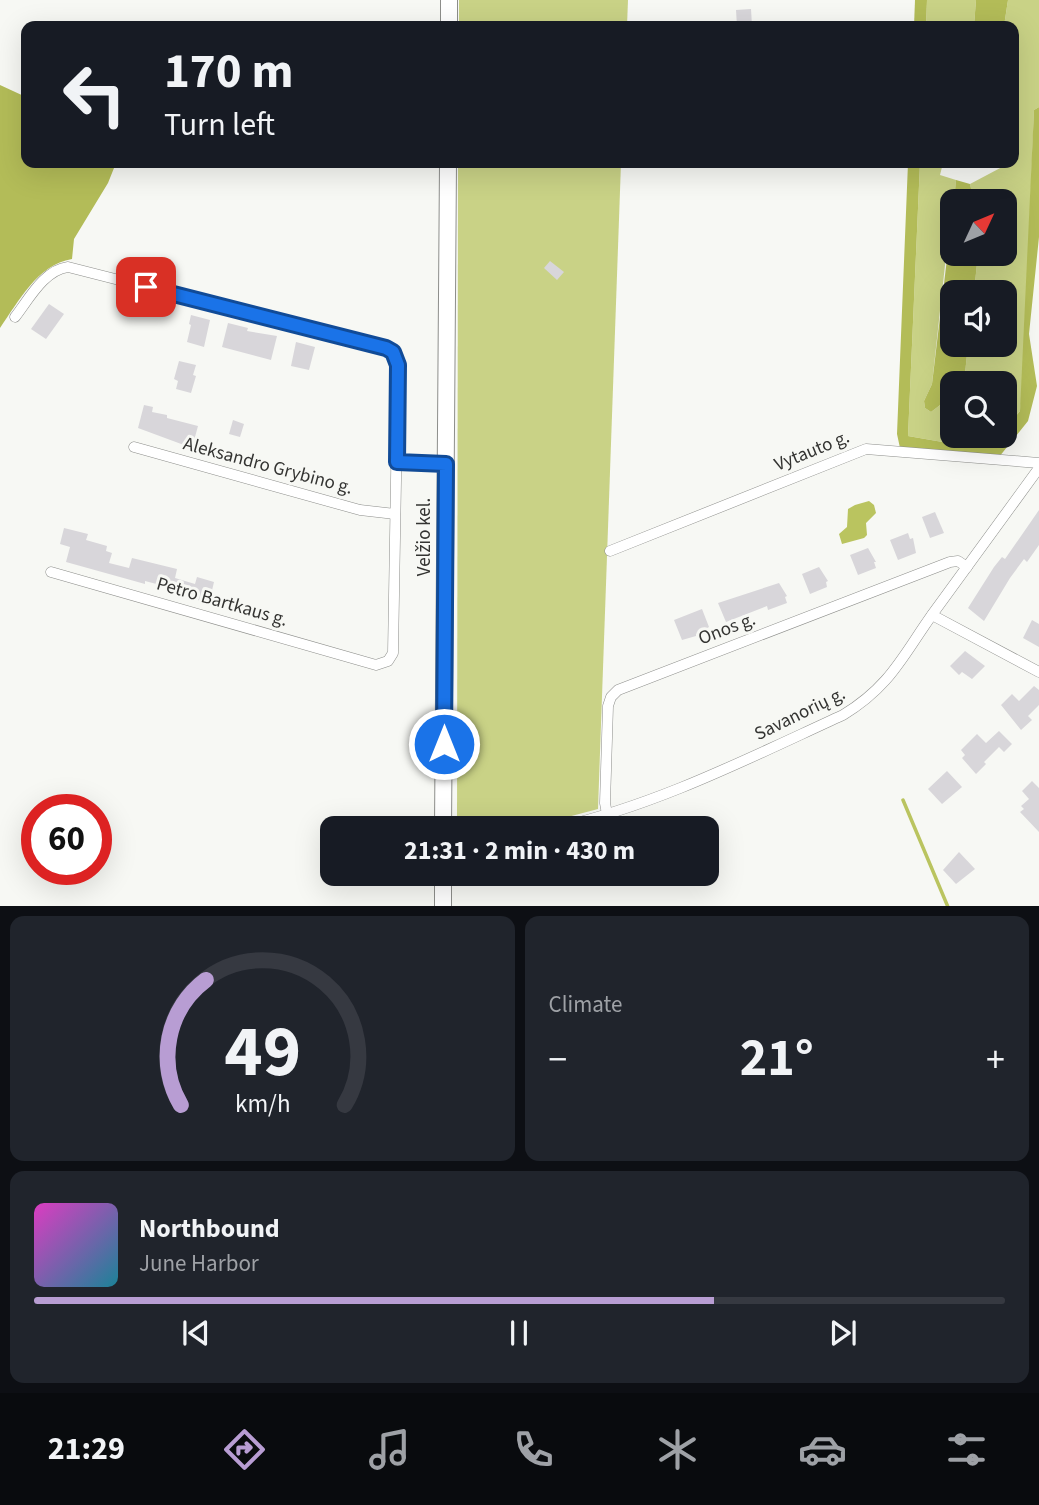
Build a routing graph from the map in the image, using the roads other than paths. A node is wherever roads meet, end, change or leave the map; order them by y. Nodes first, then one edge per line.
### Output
1 (449, 0) edge
2 (449, 21) edge
3 (448, 168) edge
4 (15, 317) dead end
5 (134, 447) dead end
6 (397, 462) junction
7 (446, 464) junction
8 (1039, 466) edge
9 (395, 514) junction
10 (610, 551) dead end
11 (967, 567) junction
12 (51, 572) dead end
13 (932, 615) junction
14 (1039, 672) edge
15 (607, 814) junction
16 (443, 816) edge
17 (600, 816) edge
18 (443, 886) edge
19 (443, 906) edge

1 - 2 main road
3 - 7 main road, Velžio kel.
4 - 6 street
5 - 9 street, Aleksandro Grybino g.
6 - 7 street
6 - 9 street
7 - 16 main road, Velžio kel.
8 - 10 street, Vytauto g.
8 - 11 street, Savanorių g.
9 - 12 street, Petro Bartkaus g.
11 - 13 street, Savanorių g.
11 - 15 street, Onos g.
13 - 14 street
13 - 15 street, Savanorių g.
15 - 17 street, Savanorių g.
18 - 19 main road

